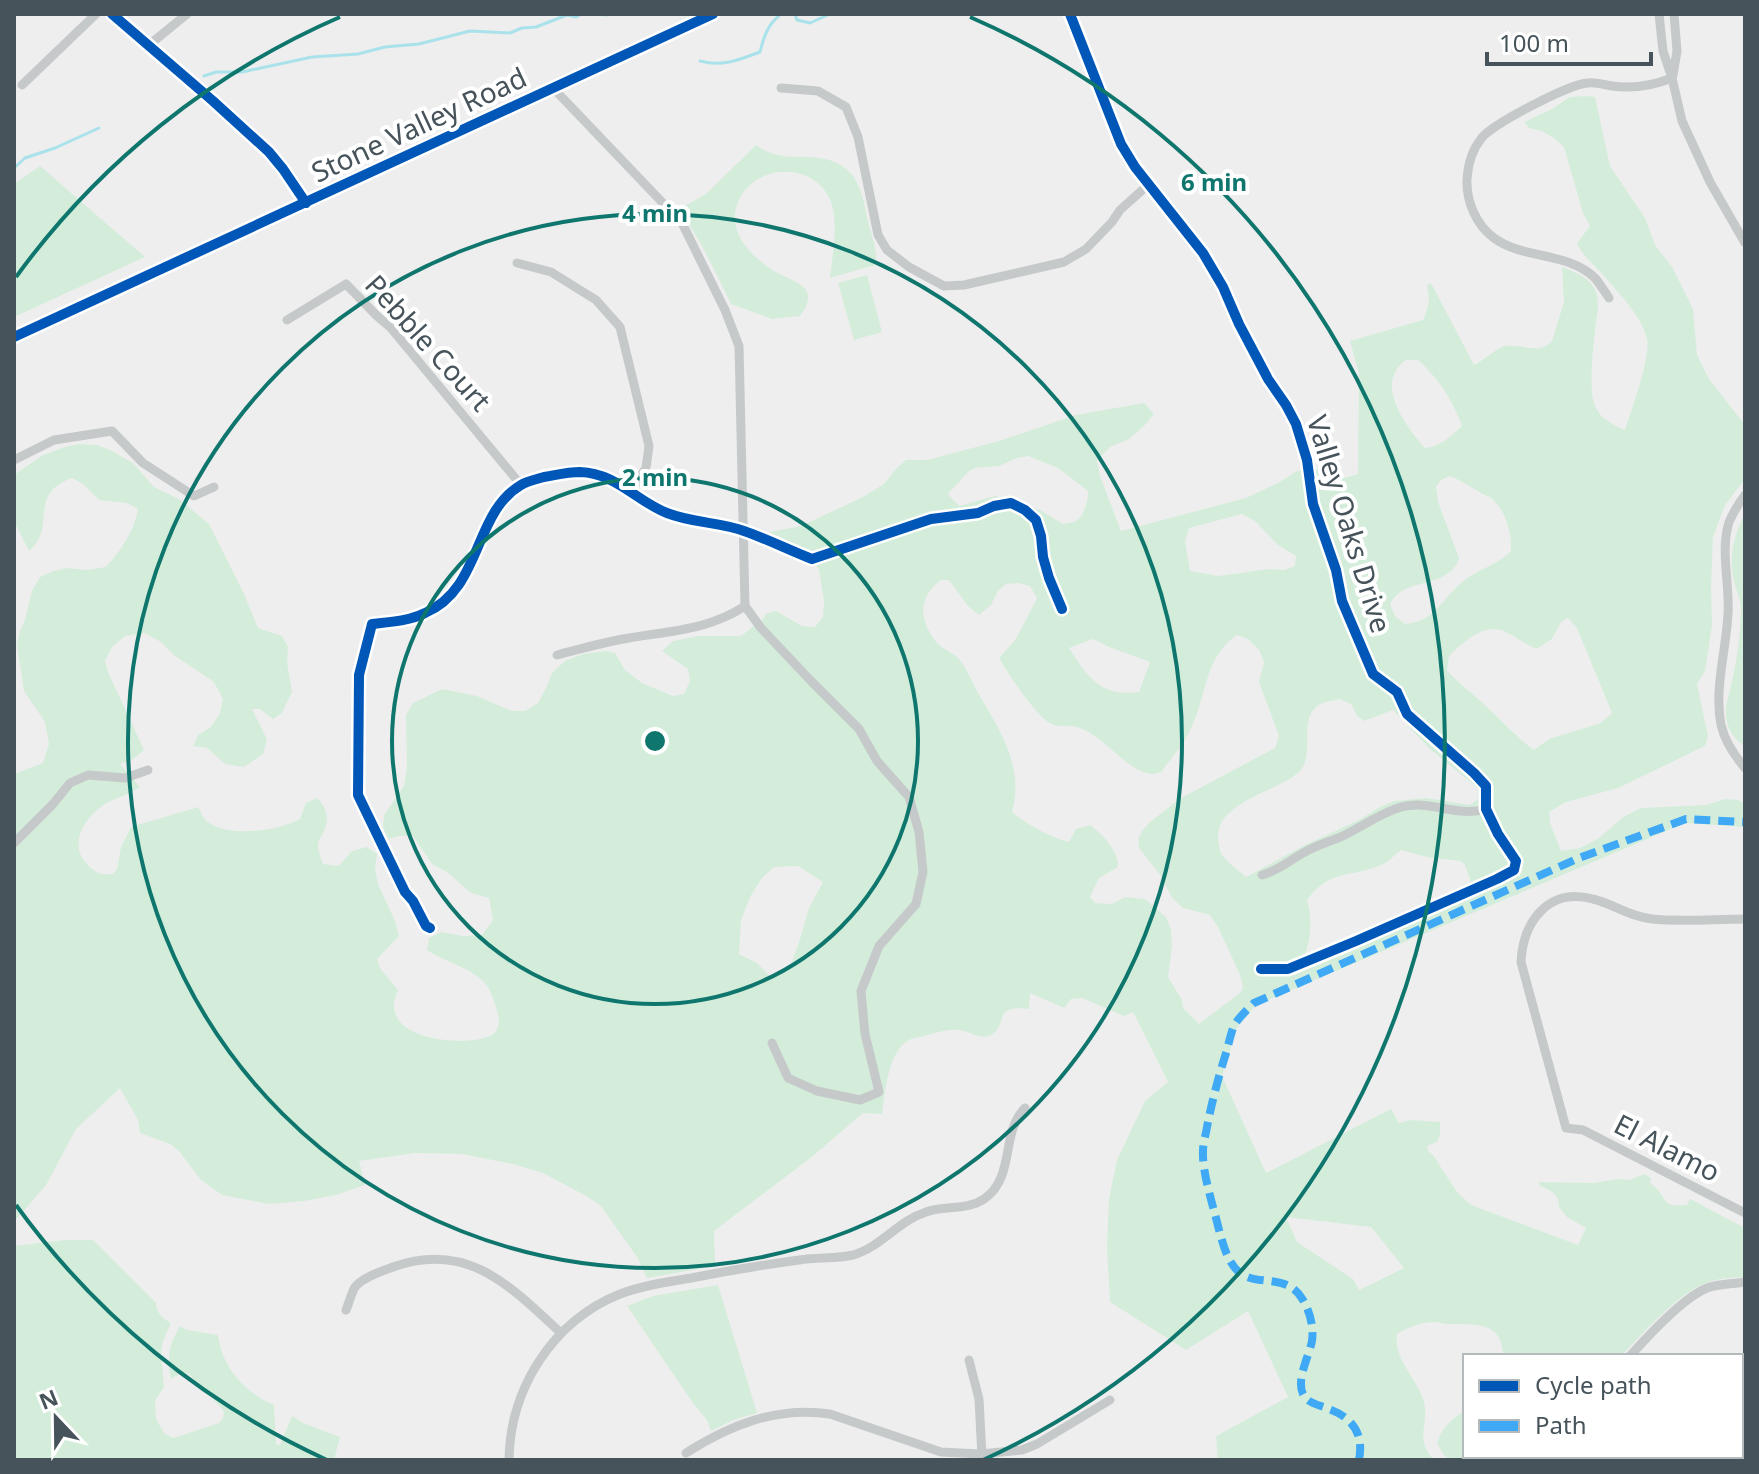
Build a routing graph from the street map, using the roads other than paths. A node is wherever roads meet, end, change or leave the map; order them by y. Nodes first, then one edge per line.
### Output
1 (96, 14) edge
2 (112, 14) edge
3 (187, 14) edge
4 (713, 14) edge
5 (1070, 14) edge
6 (1659, 14) edge
7 (1674, 14) edge
8 (149, 45) junction
9 (1672, 78) junction
10 (22, 85) dead end
11 (781, 88) dead end
12 (554, 89) junction
13 (1148, 185) junction
14 (306, 203) junction
15 (1745, 243) edge
16 (517, 263) dead end
17 (1609, 298) dead end
18 (287, 320) dead end
19 (14, 337) edge
20 (14, 460) edge
21 (521, 485) junction
22 (214, 487) dead end
23 (631, 491) junction
24 (1745, 495) edge
25 (742, 530) junction
26 (745, 606) junction
27 (1062, 609) dead end
28 (557, 655) dead end
29 (1745, 768) edge
30 (148, 770) dead end
31 (1486, 809) junction
32 (14, 843) edge
33 (1262, 875) dead end
34 (1745, 919) edge
35 (430, 928) dead end
36 (1261, 969) dead end
37 (772, 1043) dead end
38 (1025, 1108) dead end
39 (1745, 1213) edge
40 (1745, 1282) edge
41 (346, 1310) dead end
42 (561, 1333) junction
43 (1632, 1354) edge
44 (969, 1360) dead end
45 (1110, 1400) dead end
46 (686, 1453) dead end
47 (982, 1457) edge
48 (509, 1460) edge

1 - 10 street
2 - 8 street
3 - 8 street
4 - 12 street, Stone Valley Road
5 - 13 street, Valley Oaks Drive
6 - 9 street
7 - 9 street
8 - 14 street
9 - 15 street
9 - 17 street
11 - 13 street
12 - 14 street, Stone Valley Road
12 - 25 street
13 - 31 street, Valley Oaks Drive
14 - 19 street, Stone Valley Road
16 - 23 street
18 - 21 street, Pebble Court
20 - 22 street
21 - 23 street
21 - 35 street
23 - 25 street
24 - 29 street
25 - 26 street
25 - 27 street
26 - 28 street
26 - 37 street
30 - 32 street
31 - 33 street
31 - 36 street, Valley Oaks Drive
34 - 39 street, El Alamo
38 - 42 street
40 - 43 street
41 - 42 street
42 - 48 street
44 - 47 street
45 - 47 street
46 - 47 street

